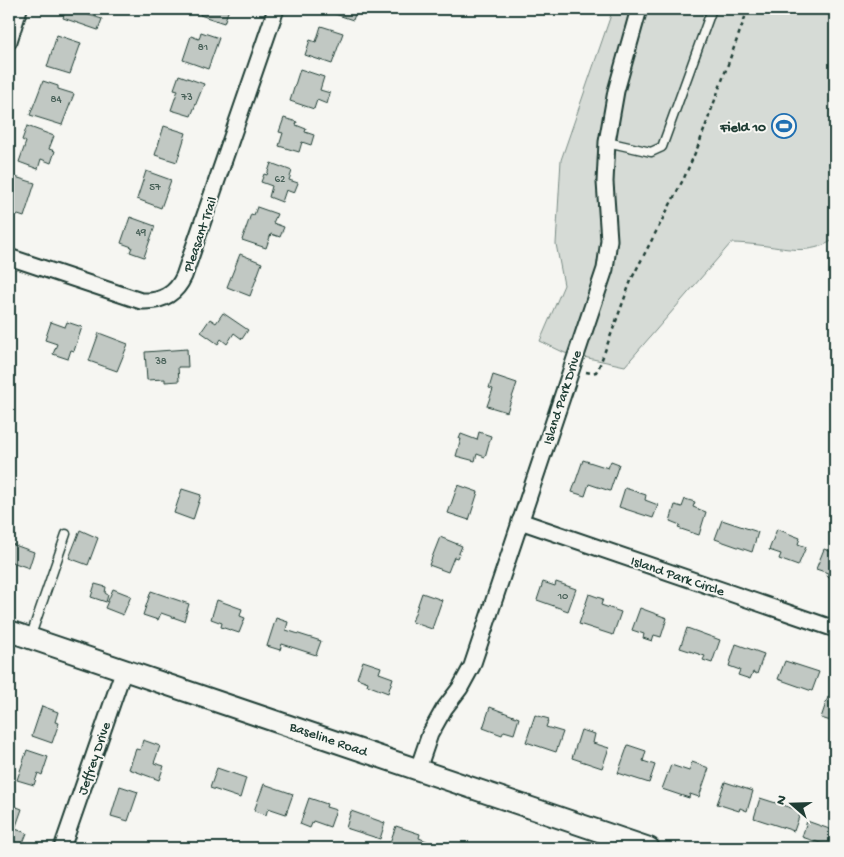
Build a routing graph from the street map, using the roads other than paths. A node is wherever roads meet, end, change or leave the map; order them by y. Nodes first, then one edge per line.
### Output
1 (20, 9) edge
2 (276, 9) edge
3 (639, 9) edge
4 (712, 9) edge
5 (9, 41) edge
6 (607, 142) junction
7 (9, 257) edge
8 (520, 521) junction
9 (66, 534) dead end
10 (835, 629) edge
11 (9, 631) edge
12 (30, 638) junction
13 (124, 669) junction
14 (418, 768) junction
15 (62, 848) edge
16 (649, 848) edge

1 - 5 street
2 - 7 street, Pleasant Trail
3 - 6 street, Island Park Drive
4 - 6 lane
6 - 8 street, Island Park Drive
8 - 10 street, Island Park Circle
8 - 14 street, Island Park Drive
9 - 12 lane
11 - 12 street, Baseline Road
12 - 13 street, Baseline Road
13 - 14 street, Baseline Road
13 - 15 street, Jeffrey Drive
14 - 16 street, Baseline Road

